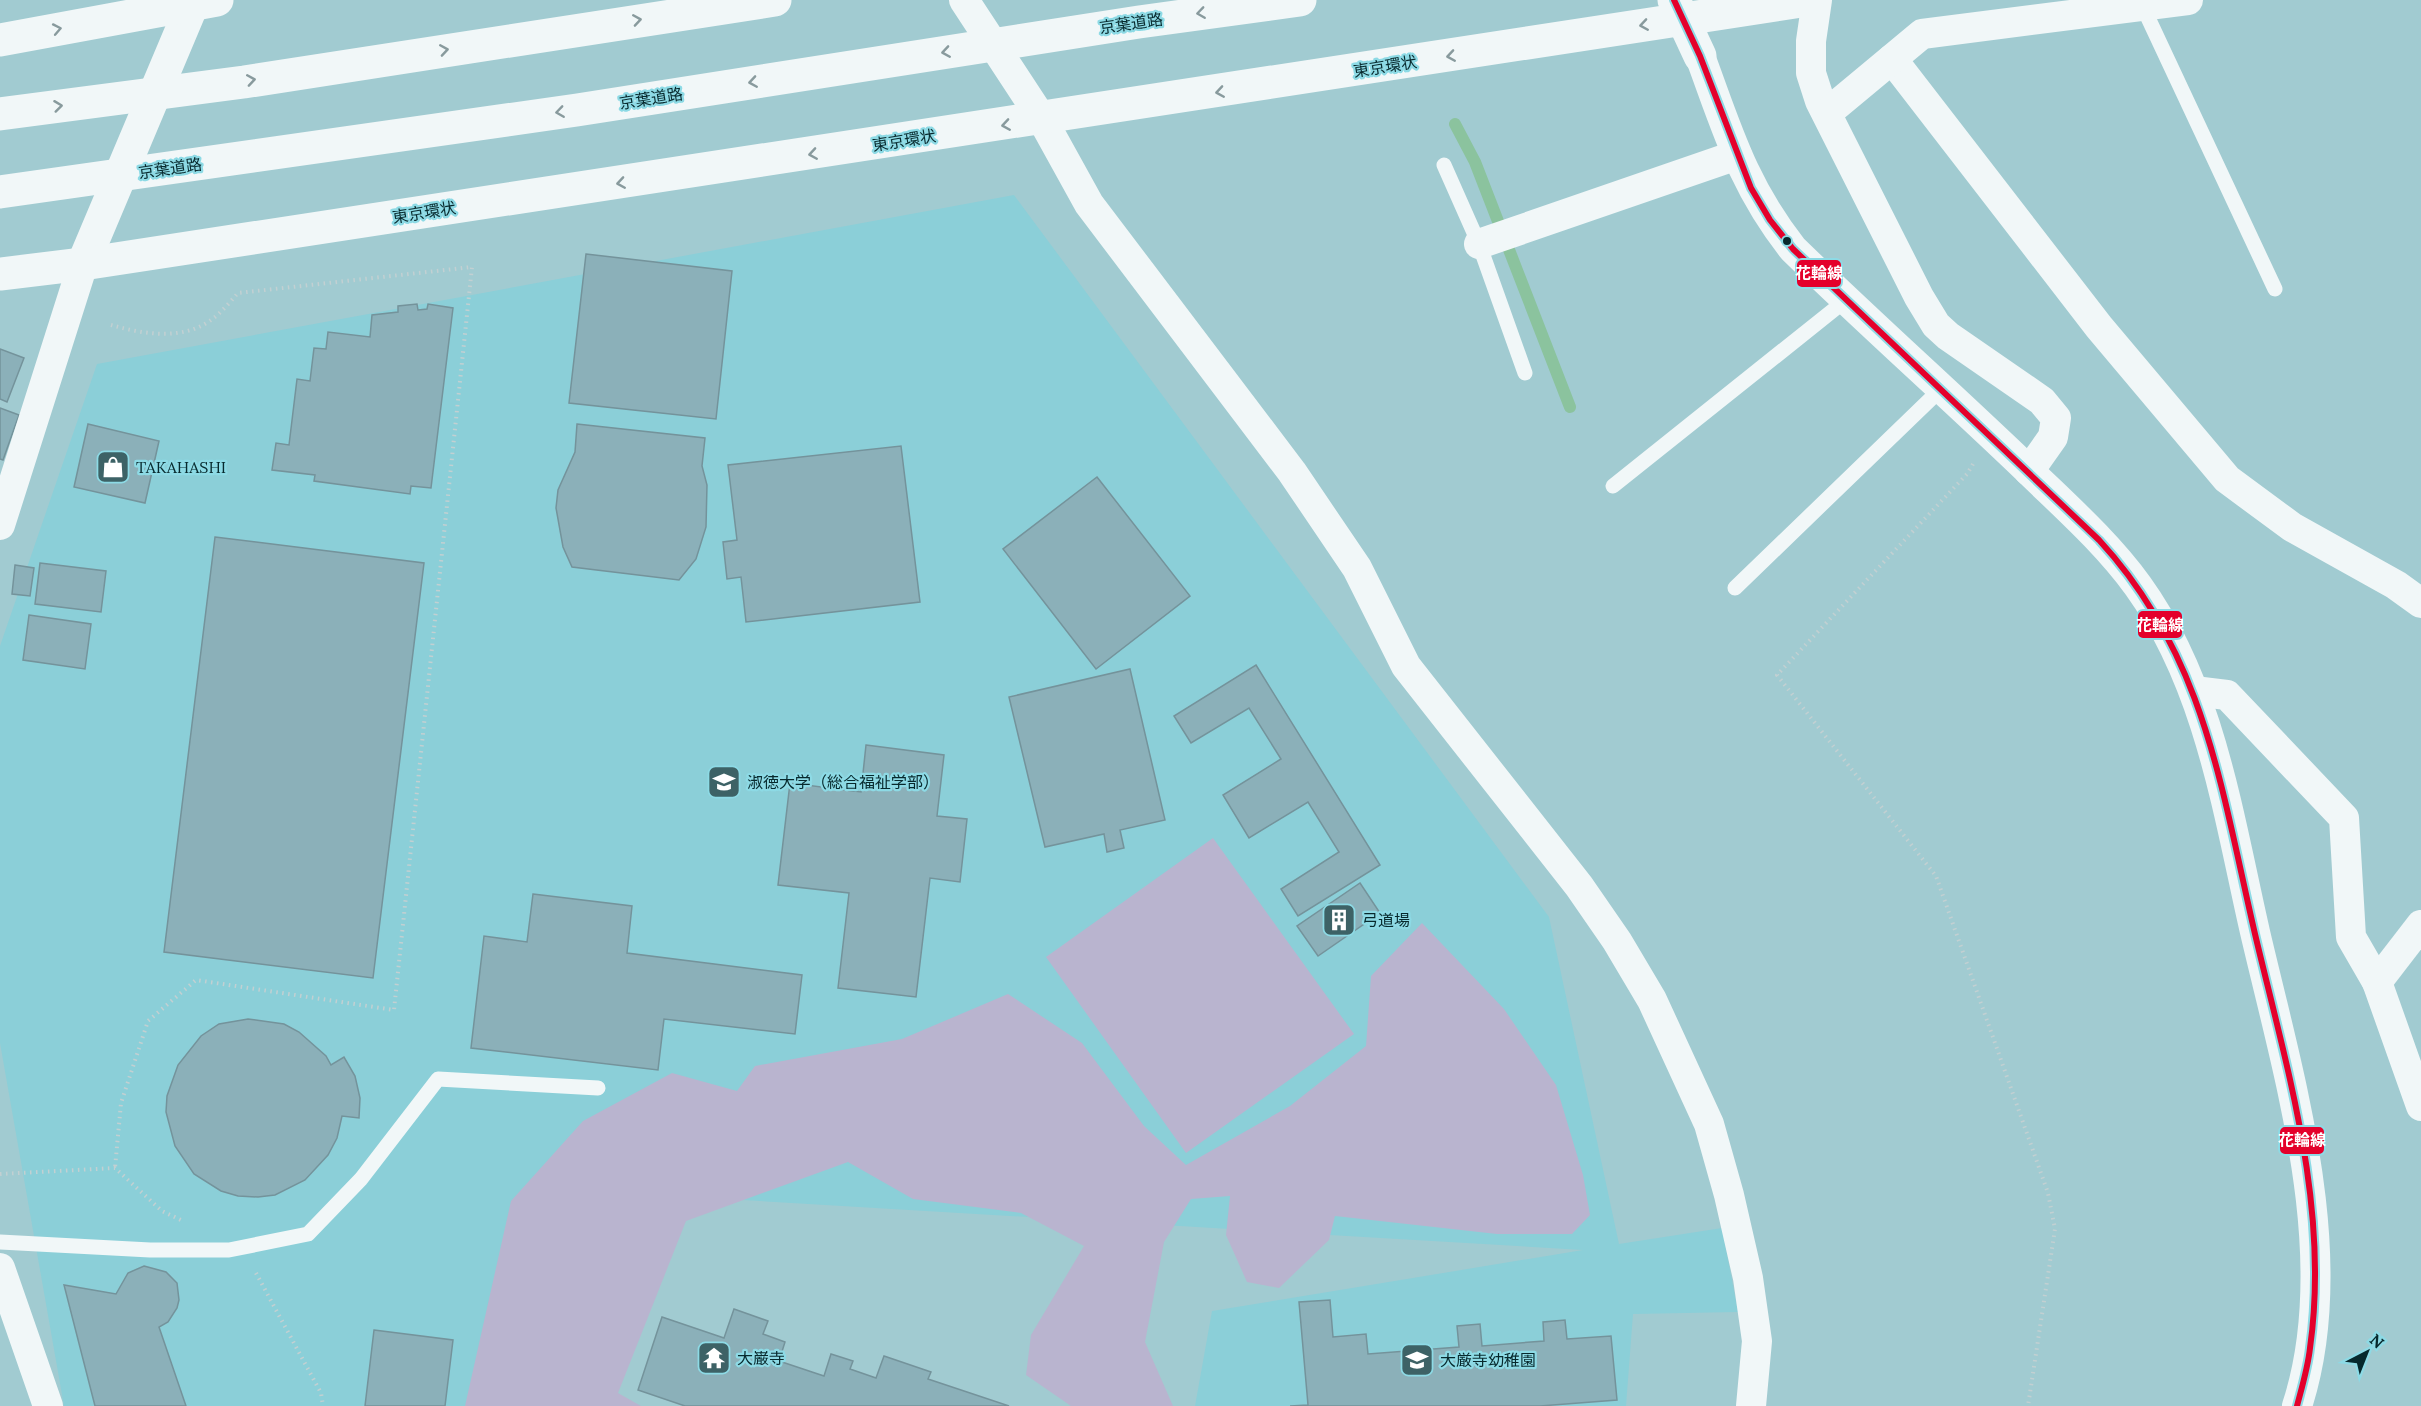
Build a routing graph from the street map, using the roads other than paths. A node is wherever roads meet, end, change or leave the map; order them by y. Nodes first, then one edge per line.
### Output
1 (775, 0) edge
2 (964, 0) edge
3 (1300, 0) edge
4 (1674, 0) edge
5 (1808, 0) edge
6 (1817, 0) edge
7 (2188, 0) edge
8 (2143, 7) junction
9 (197, 9) edge
10 (0, 40) edge
11 (1700, 56) joint
12 (1892, 58) junction
13 (1827, 113) junction
14 (0, 114) edge
15 (1042, 119) junction
16 (1737, 155) junction
17 (1444, 165) dead end
18 (0, 192) edge
19 (1479, 244) junction
20 (83, 264) junction
21 (0, 274) edge
22 (2275, 289) dead end
23 (1846, 300) junction
24 (1525, 373) dead end
25 (1942, 388) junction
26 (2029, 471) junction
27 (1613, 486) dead end
28 (0, 525) edge
29 (1735, 588) dead end
30 (2421, 603) edge
31 (2194, 692) junction
32 (2421, 926) edge
33 (2377, 982) junction
34 (598, 1088) dead end
35 (2421, 1106) edge
36 (0, 1242) edge
37 (0, 1273) edge
38 (48, 1406) edge
39 (1751, 1406) edge
40 (2297, 1406) edge

14 -> 1 main road
2 - 15 street
3 -> 18 main road, 京葉道路
4 - 11 main road
5 -> 15 main road, 東京環状
6 - 13 street
7 - 8 street
8 - 12 street
8 - 22 lane
10 -> 9 main road
9 - 20 main road
11 - 16 street
12 - 13 street
12 - 30 street
13 - 26 street
15 -> 20 main road, 東京環状
15 - 39 street
16 - 19 street
16 - 23 street
17 - 19 lane
19 - 24 lane
20 - 21 main road, 東京環状
20 - 28 street
23 - 25 street
23 - 27 lane
25 - 26 street
25 - 29 lane
26 - 31 street
31 - 33 street
31 - 40 street
32 - 33 street
33 - 35 street
34 - 36 lane
37 - 38 street

